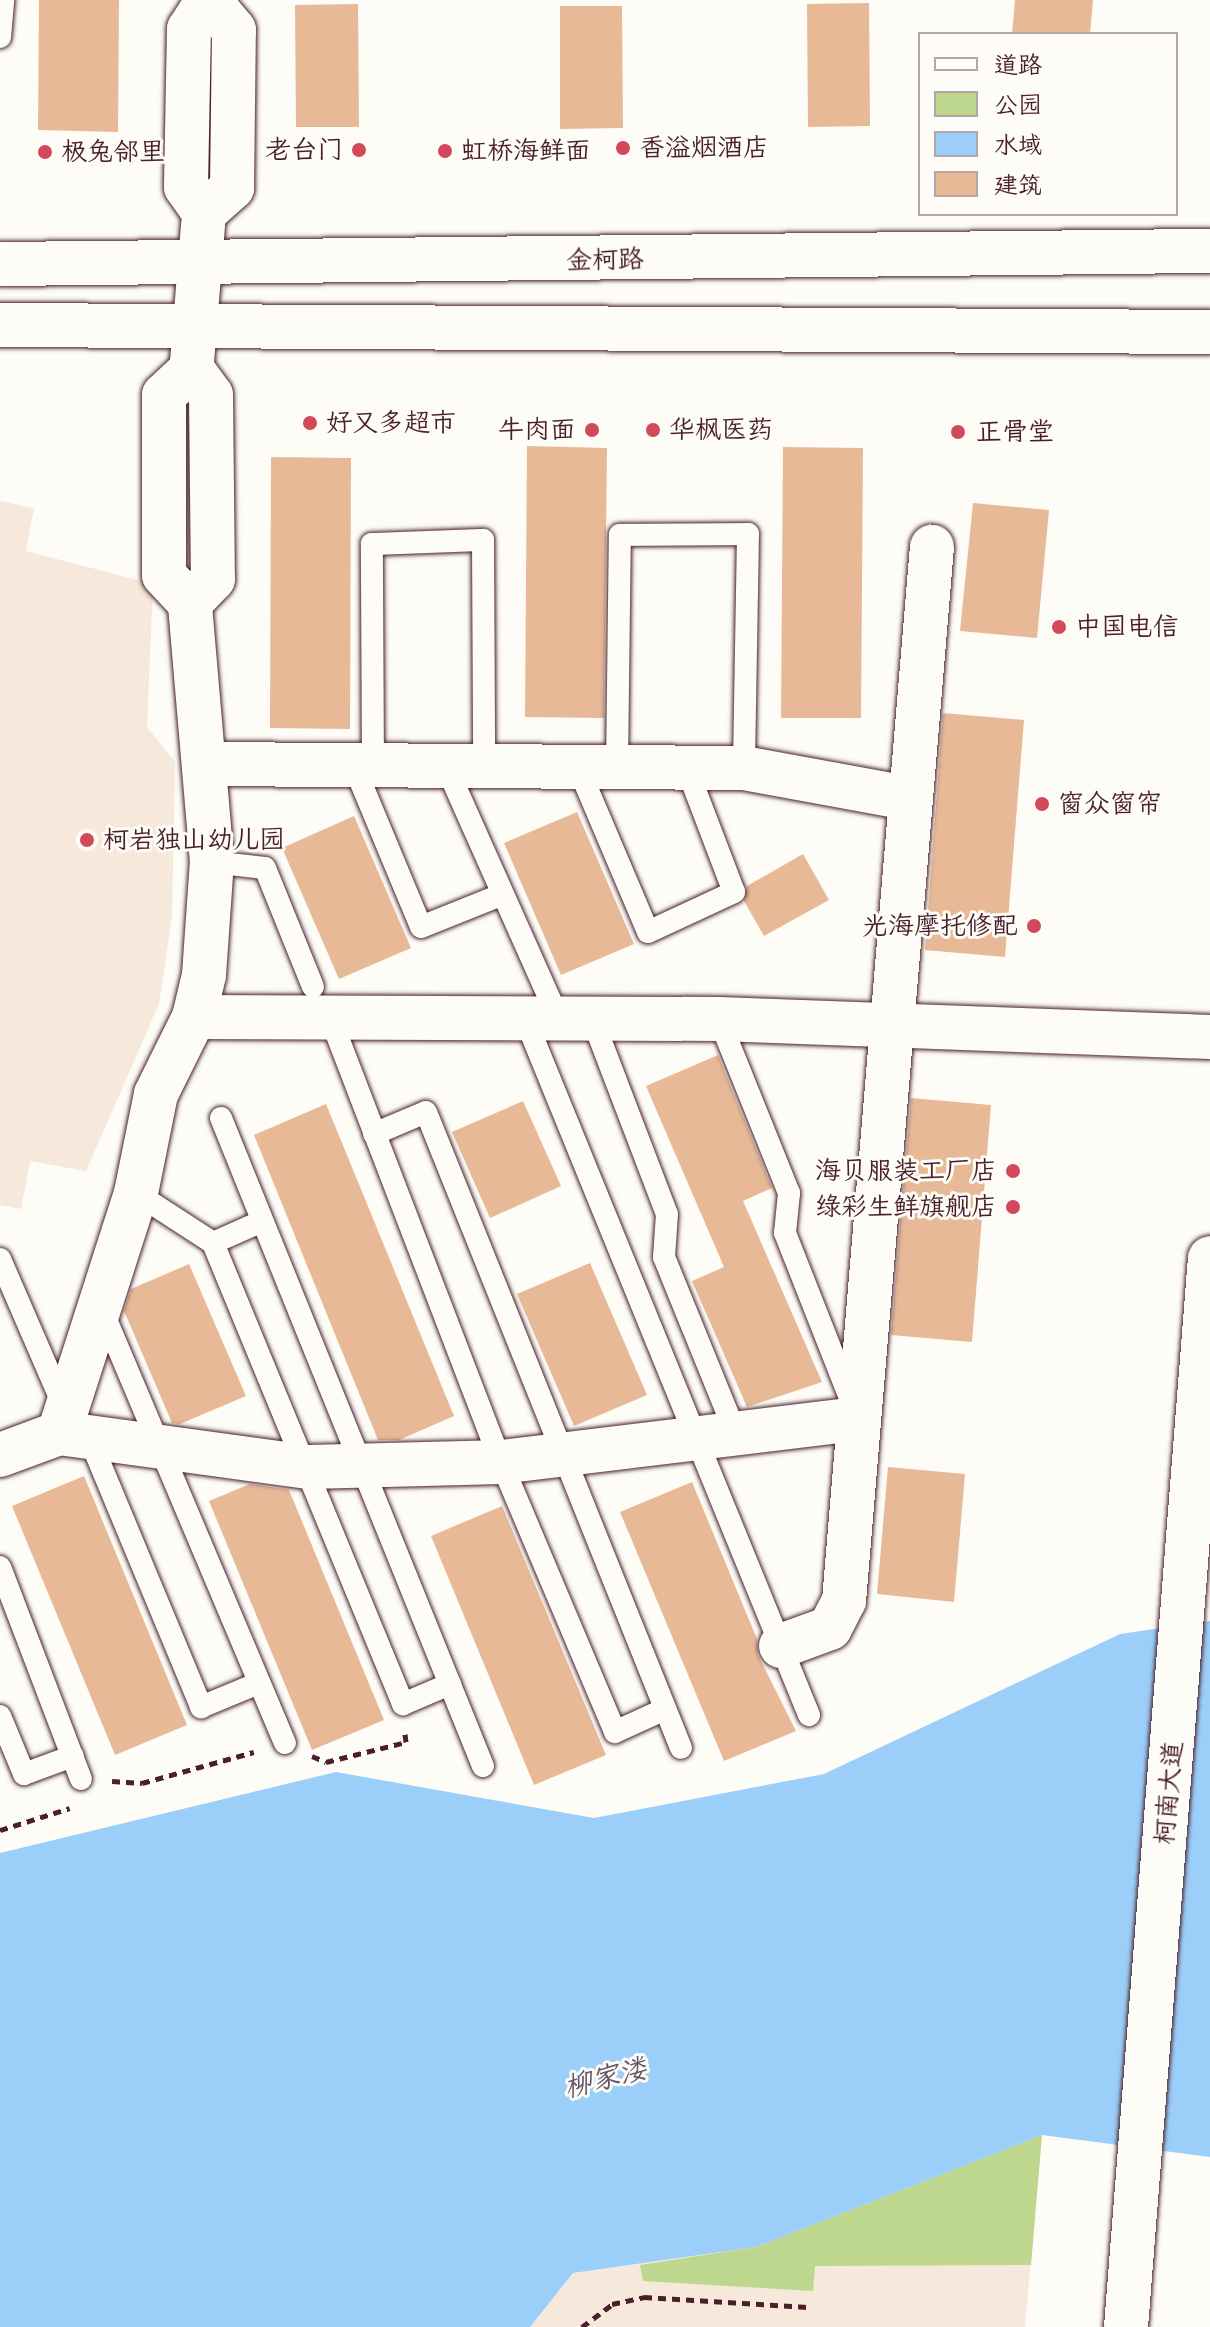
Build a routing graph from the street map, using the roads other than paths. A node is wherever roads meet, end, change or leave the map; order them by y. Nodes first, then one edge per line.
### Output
1 (3, 0) edge
2 (208, 0) edge
3 (0, 37) edge
4 (1210, 251) edge
5 (0, 264) edge
6 (198, 265) junction
7 (0, 325) edge
8 (193, 325) junction
9 (1210, 332) edge
10 (932, 547) dead end
11 (207, 764) junction
12 (364, 766) junction
13 (465, 766) junction
14 (598, 767) junction
15 (744, 768) junction
16 (687, 769) junction
17 (908, 798) junction
18 (212, 862) junction
19 (503, 894) junction
20 (321, 1002) junction
21 (194, 1017) junction
22 (558, 1017) junction
23 (719, 1019) junction
24 (890, 1023) junction
25 (1210, 1037) edge
26 (221, 1118) dead end
27 (374, 1134) junction
28 (136, 1193) junction
29 (260, 1222) junction
30 (213, 1243) junction
31 (1210, 1258) edge
32 (0, 1259) edge
33 (101, 1308) junction
34 (858, 1419) junction
35 (71, 1425) junction
36 (736, 1434) junction
37 (692, 1439) junction
38 (166, 1451) junction
39 (0, 1455) edge
40 (561, 1457) junction
41 (501, 1462) junction
42 (308, 1467) junction
43 (360, 1467) junction
44 (0, 1567) edge
45 (781, 1646) junction
46 (259, 1683) junction
47 (450, 1684) junction
48 (665, 1709) junction
49 (809, 1715) dead end
50 (0, 1716) edge
51 (285, 1743) road end
52 (681, 1748) dead end
53 (73, 1756) junction
54 (483, 1766) dead end
55 (81, 1779) road end
56 (1126, 2327) edge

1 - 3 lane
2 - 6 street
4 - 6 street, 金柯路
5 - 6 street, 金柯路
6 - 8 street
7 - 8 street
8 - 9 street
8 - 11 street
10 - 17 street
11 - 12 street
11 - 18 street
12 - 13 street
12 - 13 lane
12 - 19 lane
13 - 14 street
13 - 19 lane
14 - 15 lane
14 - 16 street
14 - 16 lane
15 - 16 street
15 - 17 street
17 - 24 street
18 - 20 lane
18 - 21 street
19 - 22 lane
20 - 21 street
20 - 22 street
20 - 27 lane
21 - 28 street
22 - 23 street
22 - 36 lane
22 - 37 lane
23 - 24 street
23 - 34 lane
24 - 25 street
24 - 34 street
26 - 29 lane
27 - 40 lane
27 - 41 lane
28 - 30 lane
28 - 33 street
29 - 30 lane
29 - 43 lane
30 - 42 lane
31 - 56 street, 柯南大道
32 - 35 lane
33 - 35 street
33 - 38 lane
34 - 36 street
34 - 45 street
35 - 38 street
35 - 39 street
35 - 46 lane
36 - 37 street
37 - 40 street
37 - 45 lane
38 - 42 street
38 - 46 lane
40 - 41 street
40 - 48 lane
41 - 43 street
41 - 48 lane
42 - 43 street
42 - 47 lane
43 - 47 lane
44 - 53 lane
45 - 49 lane
46 - 51 lane
47 - 54 lane
48 - 52 lane
50 - 53 lane
53 - 55 lane

